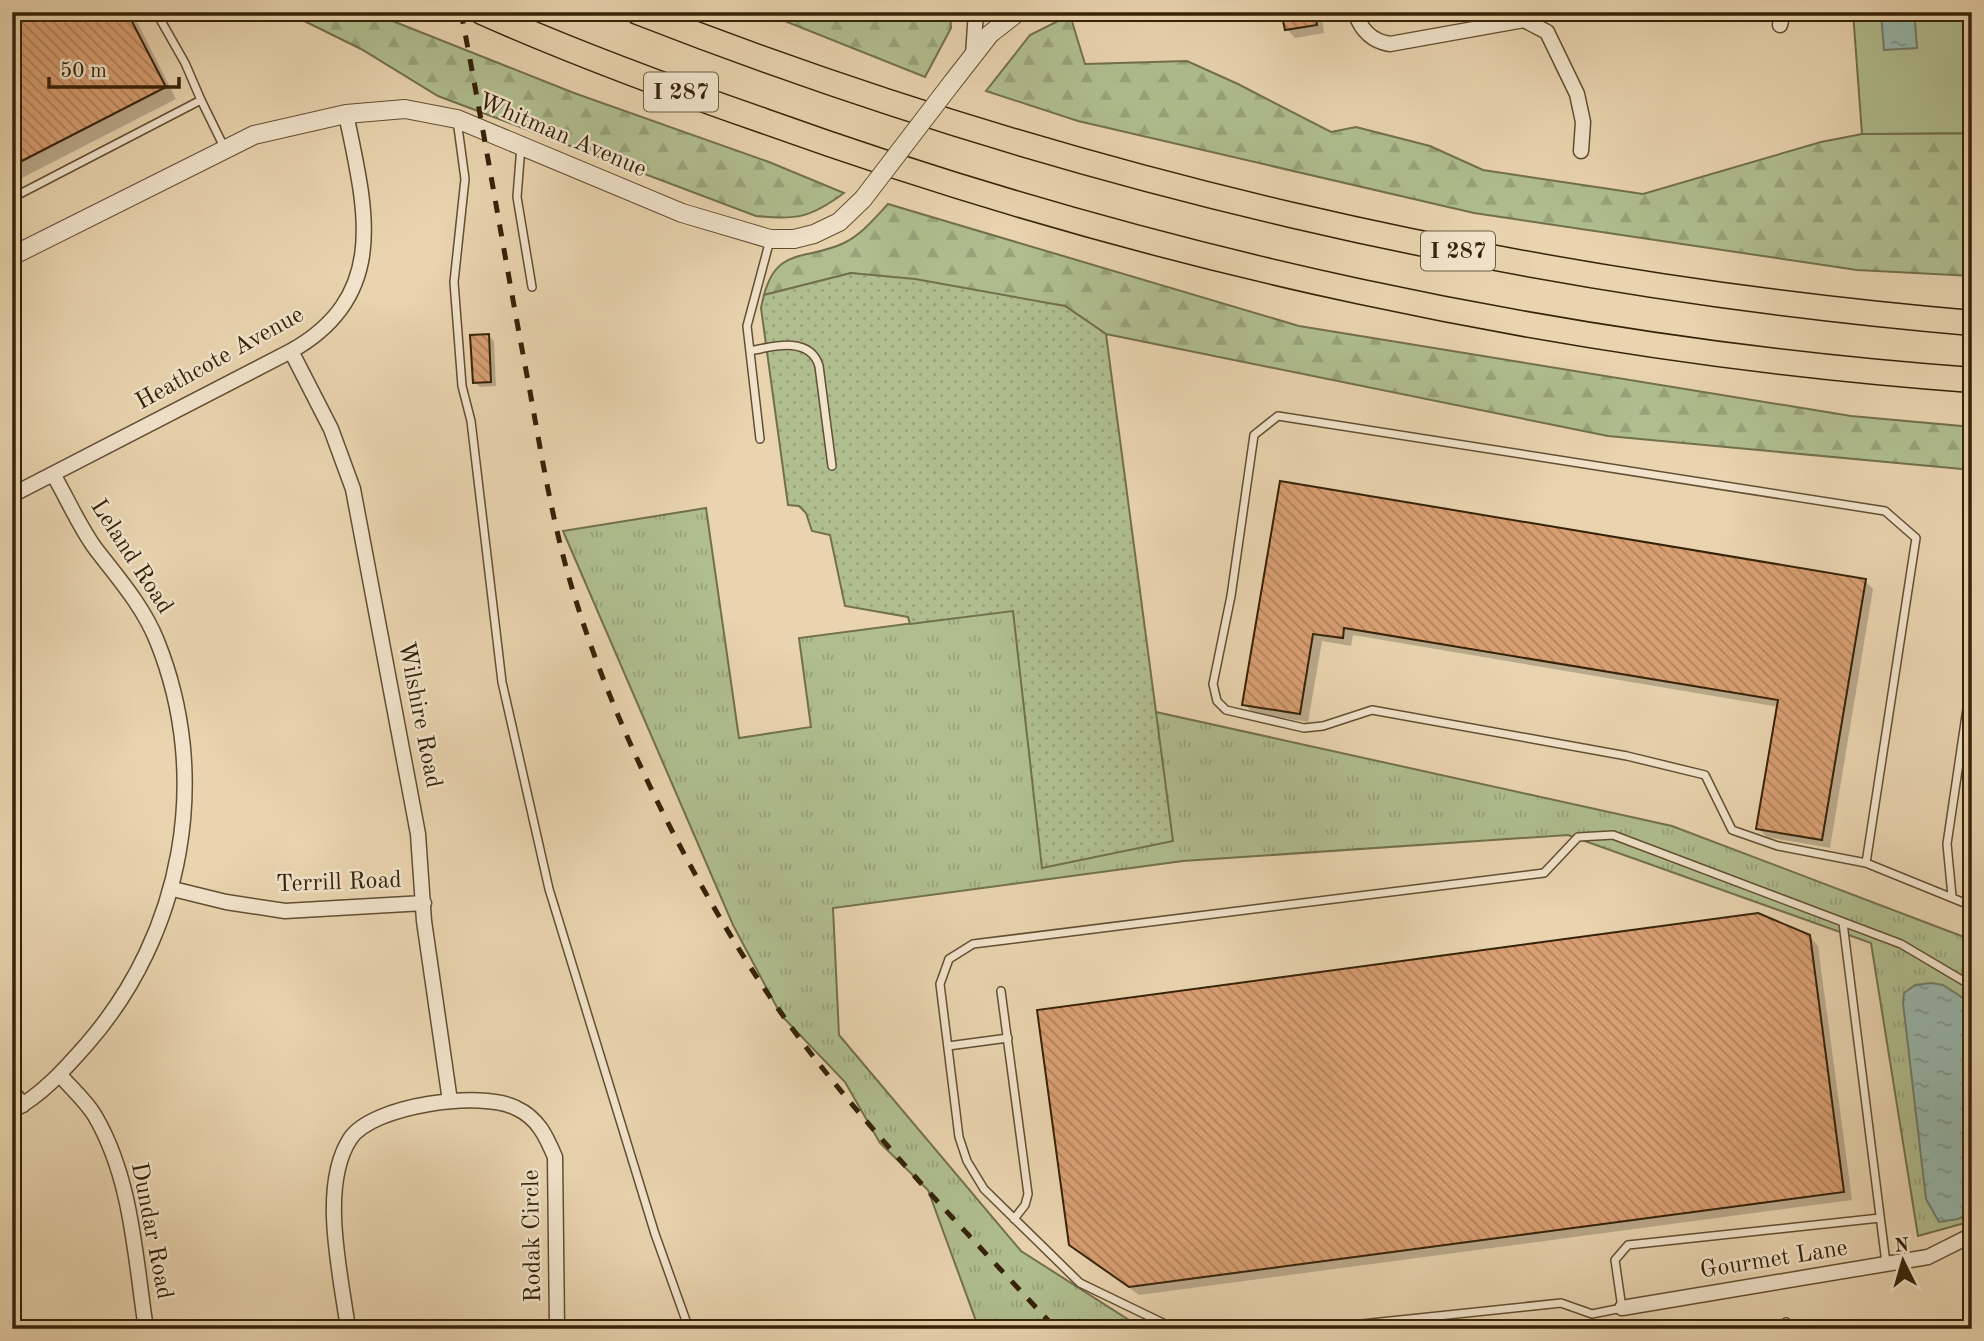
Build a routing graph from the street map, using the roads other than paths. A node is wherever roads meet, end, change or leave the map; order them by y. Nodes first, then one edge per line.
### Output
1 (156, 12) edge
2 (482, 12) edge
3 (638, 12) edge
4 (976, 12) edge
5 (1017, 12) edge
6 (1355, 12) edge
7 (973, 55) junction
8 (201, 100) junction
9 (346, 114) junction
10 (457, 119) junction
11 (521, 146) junction
12 (224, 148) junction
13 (1581, 151) dead end
14 (12, 198) edge
15 (770, 239) junction
16 (12, 256) edge
17 (532, 286) dead end
18 (1972, 323) edge
19 (750, 351) junction
20 (291, 352) junction
21 (1928, 377) junction
22 (1972, 380) edge
23 (1972, 394) edge
24 (760, 439) dead end
25 (832, 466) dead end
26 (53, 474) junction
27 (12, 495) edge
28 (1972, 675) edge
29 (1866, 863) junction
30 (173, 889) junction
31 (1952, 896) junction
32 (424, 903) junction
33 (1972, 906) edge
34 (1843, 923) junction
35 (1972, 986) edge
36 (1001, 990) dead end
37 (1007, 1038) junction
38 (948, 1046) junction
39 (60, 1075) junction
40 (12, 1091) edge
41 (450, 1101) junction
42 (17, 1108) edge
43 (1880, 1218) junction
44 (1014, 1219) junction
45 (1972, 1235) edge
46 (1886, 1264) junction
47 (1622, 1308) junction
48 (1786, 1322) dead end
49 (146, 1329) edge
50 (348, 1329) edge
51 (557, 1329) edge
52 (689, 1329) edge
53 (1189, 1329) edge
54 (1314, 1329) edge
55 (1793, 1329) edge

1 - 8 lane
2 - 21 highway, I 287
3 - 18 highway, I 287
4 - 7 street
5 - 7 street, Whitman Avenue
6 - 13 street
7 - 15 street, Whitman Avenue, bridge
8 - 12 lane
8 - 14 lane
9 - 10 street, Whitman Avenue
9 - 12 street, Whitman Avenue
9 - 20 street, Heathcote Avenue
10 - 11 street, Whitman Avenue
10 - 52 lane
11 - 15 street, Whitman Avenue
11 - 17 lane
12 - 16 street, Whitman Avenue
15 - 19 lane
19 - 24 lane
19 - 25 lane
20 - 26 street, Heathcote Avenue
20 - 32 street, Wilshire Road
21 - 22 highway, I 287
21 - 23 highway
26 - 27 street, Heathcote Avenue
26 - 30 street, Leland Road
28 - 31 lane
29 - 29 lane
29 - 31 lane
30 - 32 street, Terrill Road
30 - 39 street, Leland Road
31 - 33 lane
32 - 41 street, Wilshire Road
34 - 35 lane
34 - 38 lane
34 - 43 lane
36 - 37 lane
37 - 38 lane
37 - 44 lane
38 - 44 lane
39 - 42 street, Leland Road
39 - 49 street, Dundar Road
40 - 42 street
41 - 50 street, Rodak Circle
41 - 51 street, Rodak Circle
43 - 46 lane
43 - 47 lane
44 - 53 lane
45 - 46 street, Gourmet Lane
46 - 47 street, Gourmet Lane
47 - 54 lane
48 - 55 lane

